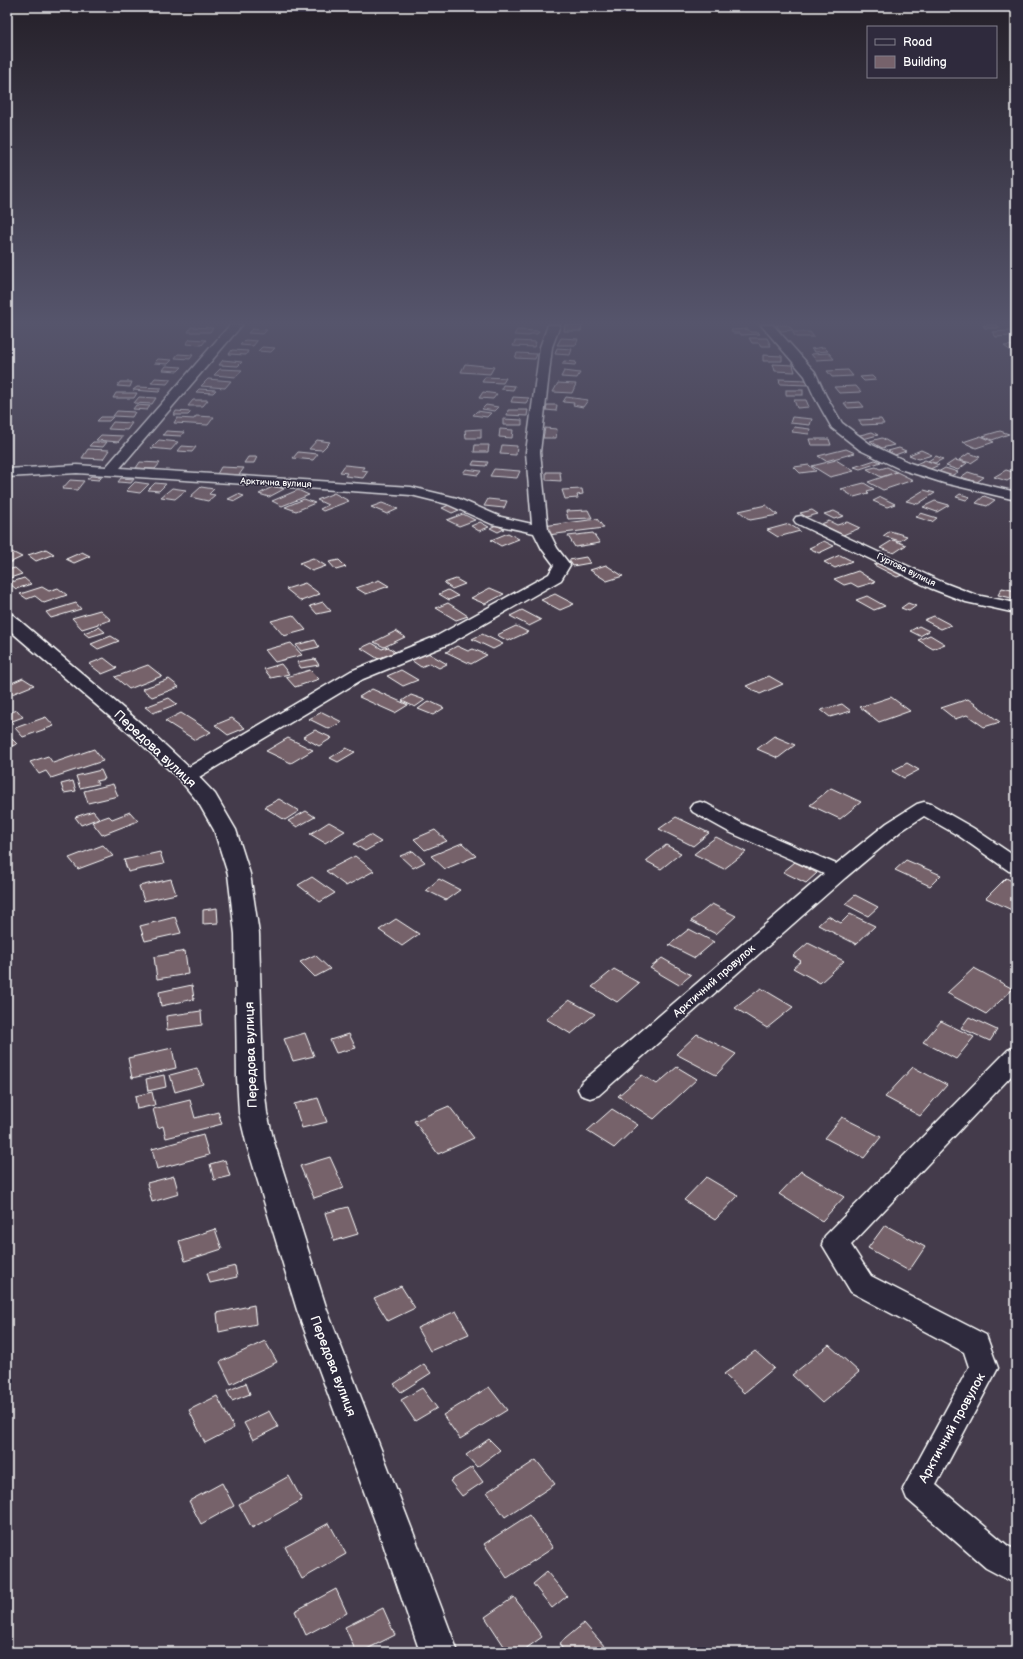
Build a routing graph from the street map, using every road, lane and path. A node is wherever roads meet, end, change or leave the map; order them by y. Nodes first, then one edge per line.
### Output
1 (169, 402) edge
2 (539, 402) edge
3 (824, 402) edge
4 (109, 472) junction
5 (7, 473) edge
6 (1016, 496) edge
7 (801, 520) dead end
8 (540, 530) junction
9 (1016, 608) edge
10 (7, 619) edge
11 (188, 776) junction
12 (700, 808) dead end
13 (1016, 866) edge
14 (838, 873) junction
15 (1016, 1056) edge
16 (590, 1089) dead end
17 (1016, 1568) edge
18 (438, 1652) edge

1 - 4 street
2 - 8 street
3 - 6 street
4 - 5 street, Арктична вулиця
4 - 8 street, Арктична вулиця
7 - 9 street, Гуртова вулиця
8 - 11 street
10 - 11 street, Передова вулиця
11 - 18 street, Передова вулиця
12 - 14 street
13 - 14 street, Арктичний провулок
14 - 16 street, Арктичний провулок
15 - 17 street, Арктичний провулок

